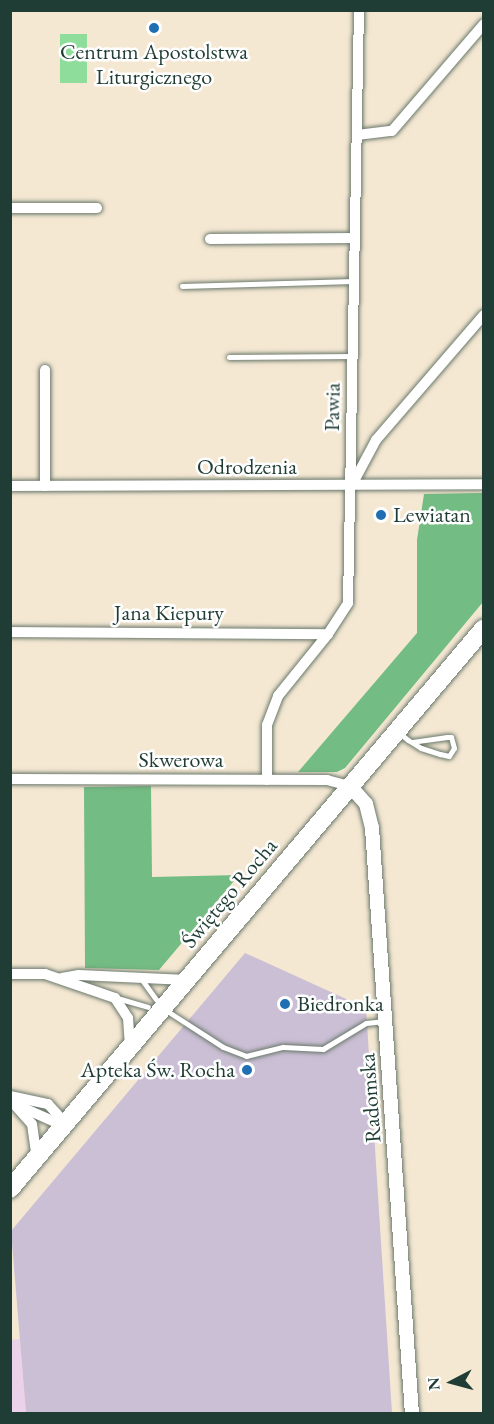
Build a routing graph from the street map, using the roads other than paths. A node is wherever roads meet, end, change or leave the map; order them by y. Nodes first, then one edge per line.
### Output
1 (359, 10) edge
2 (483, 24) edge
3 (357, 135) junction
4 (10, 208) edge
5 (97, 208) dead end
6 (210, 238) dead end
7 (355, 238) junction
8 (354, 281) junction
9 (183, 286) dead end
10 (483, 315) edge
11 (352, 356) junction
12 (229, 357) dead end
13 (45, 370) dead end
14 (483, 484) edge
15 (10, 486) edge
16 (45, 486) junction
17 (350, 488) junction
18 (483, 628) edge
19 (10, 632) edge
20 (328, 634) junction
21 (404, 736) junction
22 (10, 780) edge
23 (267, 780) junction
24 (350, 786) junction
25 (10, 974) edge
26 (139, 977) junction
27 (62, 978) junction
28 (187, 980) junction
29 (115, 998) junction
30 (156, 1005) junction
31 (386, 1021) junction
32 (130, 1047) junction
33 (11, 1100) edge
34 (48, 1104) junction
35 (81, 1106) junction
36 (65, 1125) junction
37 (37, 1158) junction
38 (10, 1189) edge
39 (412, 1413) edge

1 - 3 street, Pawia
2 - 3 street
3 - 7 street, Pawia
4 - 5 street
6 - 7 street
7 - 8 street, Pawia
8 - 9 lane
8 - 11 street, Pawia
10 - 17 street
11 - 12 lane
11 - 17 street, Pawia
13 - 16 street
14 - 17 street, Odrodzenia
15 - 16 street, Odrodzenia
16 - 17 street, Odrodzenia
17 - 20 street, Pawia
18 - 21 main road, Świętego Rocha
19 - 20 street, Jana Kiepury
20 - 23 street, Pawia
21 - 21 lane
21 - 24 main road, Świętego Rocha
22 - 23 street, Skwerowa
23 - 24 street, Skwerowa
24 - 28 main road, Świętego Rocha
24 - 31 street, Radomska
25 - 27 street
26 - 27 street
26 - 28 street
26 - 30 lane
27 - 29 street
28 - 30 main road, Świętego Rocha
29 - 30 lane
29 - 32 street
30 - 31 lane
30 - 32 main road, Świętego Rocha
31 - 39 street, Radomska
32 - 35 main road, Świętego Rocha
33 - 34 street
33 - 36 street
33 - 37 street
34 - 35 street
34 - 36 street
35 - 36 main road, Świętego Rocha
36 - 37 main road, Świętego Rocha
37 - 38 main road, Świętego Rocha

